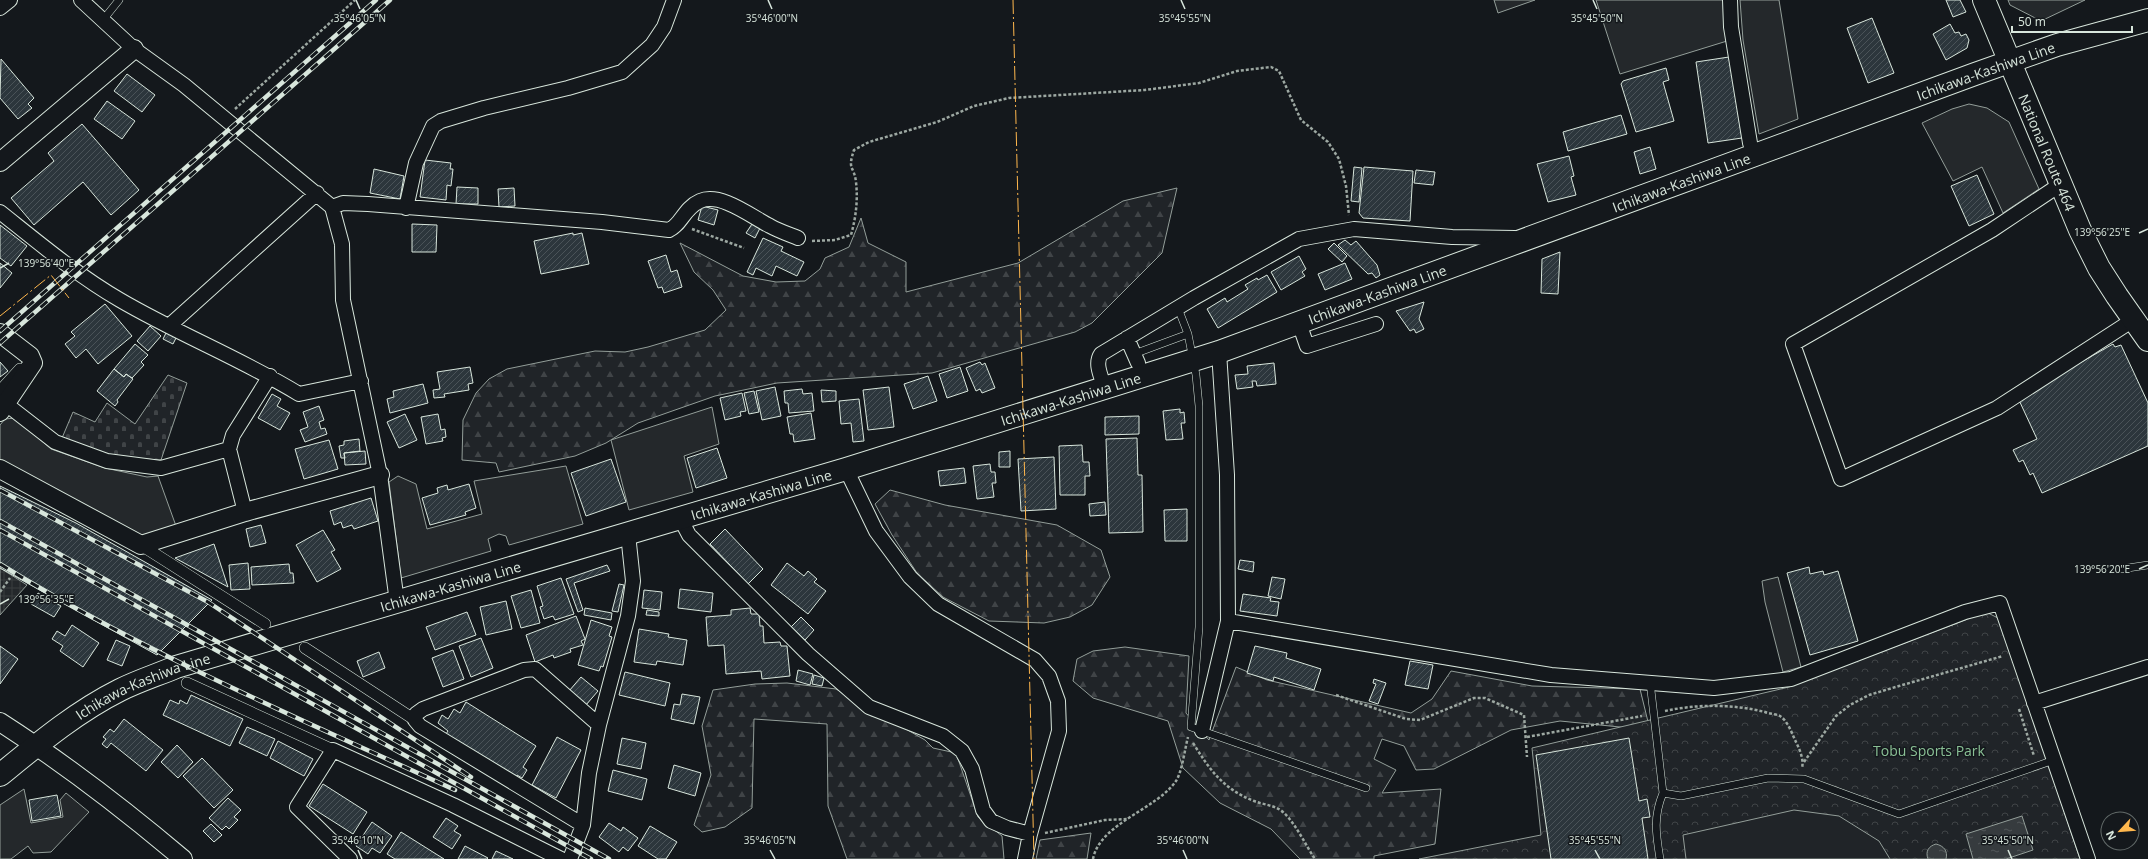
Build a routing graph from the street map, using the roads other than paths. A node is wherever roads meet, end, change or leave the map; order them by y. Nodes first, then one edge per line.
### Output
1 (10, 0) edge
2 (81, 0) edge
3 (119, 0) edge
4 (674, 0) edge
5 (1730, 0) edge
6 (1984, 0) edge
7 (0, 8) edge
8 (102, 20) junction
9 (2148, 20) edge
10 (134, 49) junction
11 (2010, 61) junction
12 (1754, 155) junction
13 (0, 162) edge
14 (2061, 184) junction
15 (317, 193) junction
16 (332, 207) junction
17 (406, 208) junction
18 (0, 212) edge
19 (1535, 236) junction
20 (798, 238) road end
21 (1178, 308) junction
22 (2133, 320) junction
23 (1299, 323) junction
24 (1376, 324) dead end
25 (169, 326) junction
26 (0, 333) edge
27 (1188, 334) junction
28 (1127, 338) junction
29 (2148, 340) edge
30 (1219, 352) junction
31 (1136, 359) joint
32 (270, 376) junction
33 (361, 381) junction
34 (1105, 389) junction
35 (2, 402) edge
36 (229, 450) junction
37 (0, 469) edge
38 (846, 470) junction
39 (380, 475) junction
40 (245, 512) junction
41 (680, 518) junction
42 (628, 534) junction
43 (141, 545) junction
44 (2148, 565) edge
45 (2121, 569) dead end
46 (396, 602) junction
47 (1228, 621) junction
48 (265, 624) dead end
49 (304, 648) dead end
50 (2148, 667) edge
51 (1650, 682) junction
52 (187, 683) dead end
53 (2034, 703) junction
54 (415, 720) junction
55 (0, 722) edge
56 (599, 725) junction
57 (1197, 729) junction
58 (35, 746) junction
59 (333, 750) junction
60 (2054, 760) junction
61 (0, 775) edge
62 (1366, 788) dead end
63 (1663, 793) junction
64 (583, 825) junction
65 (1030, 834) junction
66 (183, 859) edge
67 (350, 859) edge
68 (561, 859) edge
69 (570, 859) edge
70 (1025, 859) edge
71 (1660, 859) edge
72 (2088, 859) edge

1 - 7 street
2 - 8 street
3 - 8 lane
4 - 17 street
5 - 12 street
6 - 11 main road, National Route 464
8 - 10 street
9 - 11 main road, Ichikawa-Kashiwa Line
10 - 13 street
10 - 15 street
11 - 12 main road, Ichikawa-Kashiwa Line
11 - 14 main road, National Route 464
12 - 19 main road, Ichikawa-Kashiwa Line
14 - 22 main road, National Route 464
14 - 22 street
15 - 16 street
15 - 25 street
16 - 17 street
16 - 33 street
17 - 20 street
18 - 25 street
19 - 21 street
19 - 23 main road, Ichikawa-Kashiwa Line
21 - 27 lane
21 - 28 street
22 - 29 main road, National Route 464
23 - 24 street
23 - 30 main road, Ichikawa-Kashiwa Line
25 - 32 street
26 - 35 street
27 - 31 lane
27 - 57 lane
28 - 31 street
28 - 34 street
30 - 34 main road, Ichikawa-Kashiwa Line
30 - 47 street
32 - 33 street
32 - 36 street
33 - 39 street
34 - 38 main road, Ichikawa-Kashiwa Line
35 - 36 street
36 - 40 street
37 - 43 street
38 - 41 main road, Ichikawa-Kashiwa Line
38 - 65 street
39 - 40 street
39 - 46 street
40 - 43 street
41 - 42 main road, Ichikawa-Kashiwa Line
41 - 65 street
42 - 46 main road, Ichikawa-Kashiwa Line
42 - 56 street
43 - 48 street
44 - 45 lane
46 - 58 main road, Ichikawa-Kashiwa Line
47 - 51 street
47 - 57 street
49 - 54 street
50 - 53 street
51 - 53 street
51 - 63 lane
52 - 59 street
53 - 60 street
54 - 56 street
54 - 64 street
55 - 58 street
56 - 64 street
57 - 62 lane
58 - 61 main road, Ichikawa-Kashiwa Line
58 - 66 street
59 - 67 street
59 - 68 street
60 - 63 lane
60 - 72 street
63 - 71 lane
64 - 69 street
65 - 70 street

